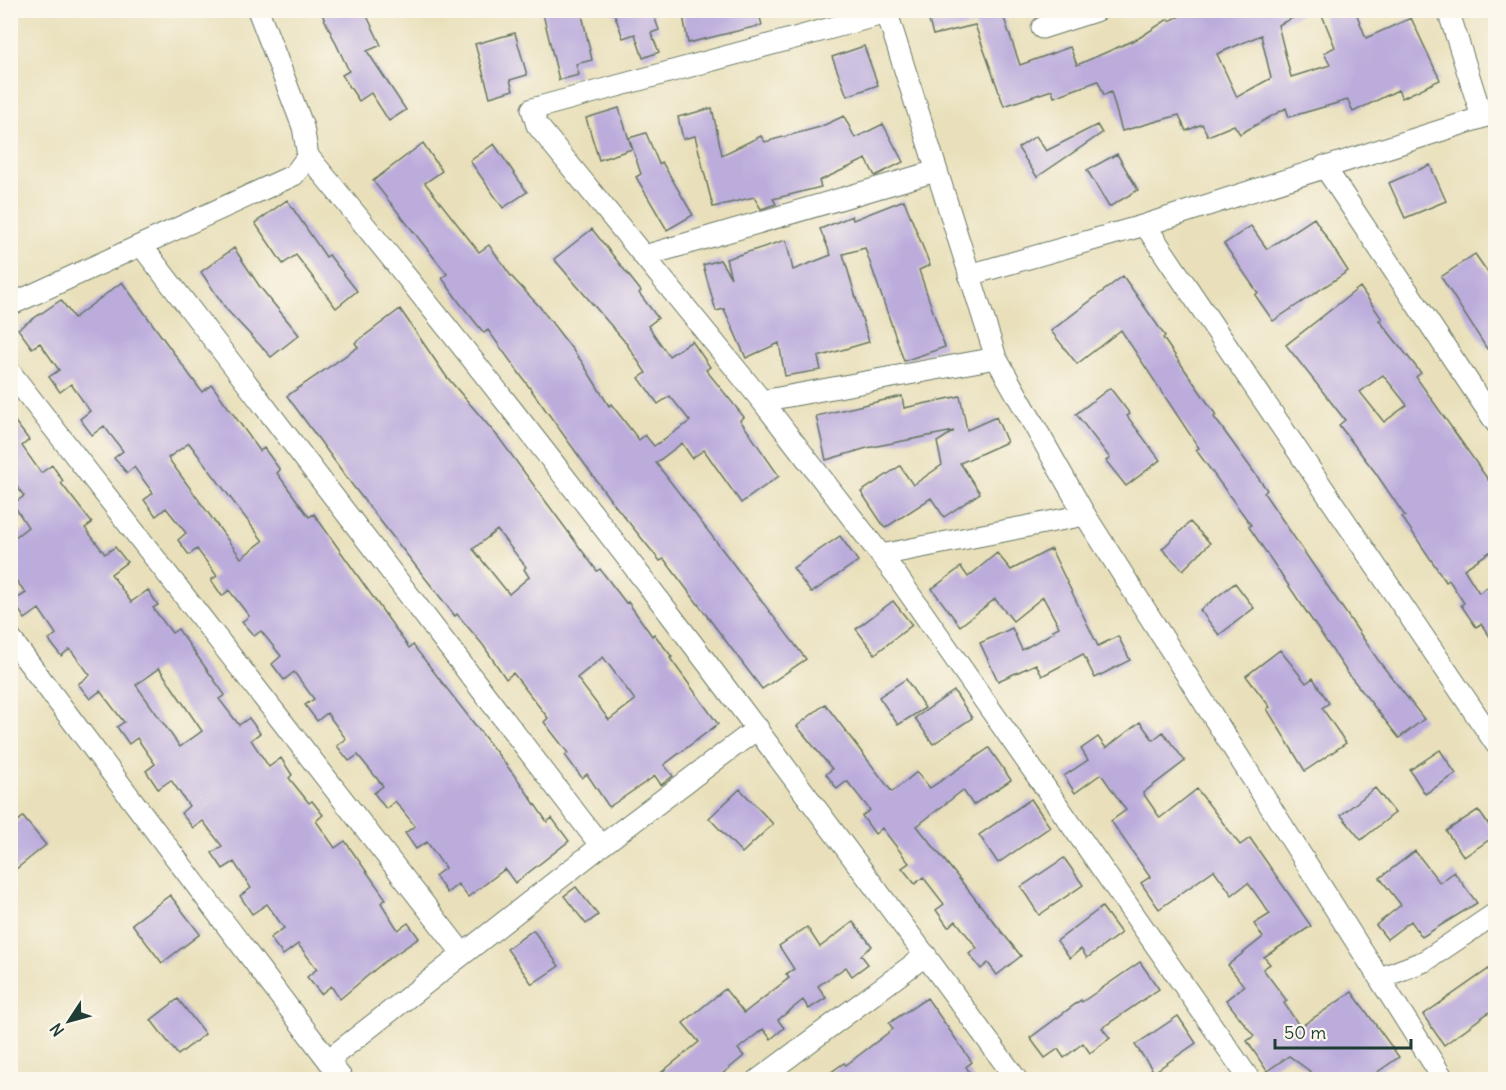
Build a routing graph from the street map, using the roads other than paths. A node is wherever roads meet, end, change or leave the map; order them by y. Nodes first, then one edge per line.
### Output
1 (258, 10) edge
2 (1098, 10) edge
3 (1448, 10) edge
4 (887, 12) edge
5 (1042, 28) dead end
6 (1489, 115) edge
7 (308, 156) junction
8 (1324, 166) junction
9 (936, 171) junction
10 (1146, 225) junction
11 (141, 245) junction
12 (644, 256) junction
13 (969, 275) junction
14 (10, 305) edge
15 (996, 358) junction
16 (10, 372) edge
17 (762, 401) junction
18 (1496, 423) edge
19 (1085, 515) junction
20 (881, 555) junction
21 (10, 638) edge
22 (758, 728) junction
23 (1496, 744) edge
24 (601, 846) junction
25 (1496, 913) edge
26 (463, 954) junction
27 (926, 955) junction
28 (1380, 978) junction
29 (328, 1060) junction
30 (343, 1080) edge
31 (758, 1080) edge
32 (1017, 1080) edge
33 (1250, 1080) edge
34 (1444, 1080) edge

1 - 7 street
2 - 5 street
3 - 6 street
4 - 9 street
4 - 12 street
6 - 8 street
7 - 11 street
7 - 22 street
8 - 10 street
8 - 18 street
9 - 12 street
9 - 13 street
10 - 13 street
10 - 23 street
11 - 14 street
11 - 24 street
12 - 17 street
13 - 15 street
15 - 17 street
15 - 19 street
16 - 26 street
17 - 20 street
19 - 20 street
19 - 28 street
20 - 33 street
21 - 29 street
22 - 24 street
22 - 27 street
24 - 26 street
25 - 28 street
26 - 29 street
27 - 31 street
27 - 32 street
28 - 34 street
29 - 30 street

